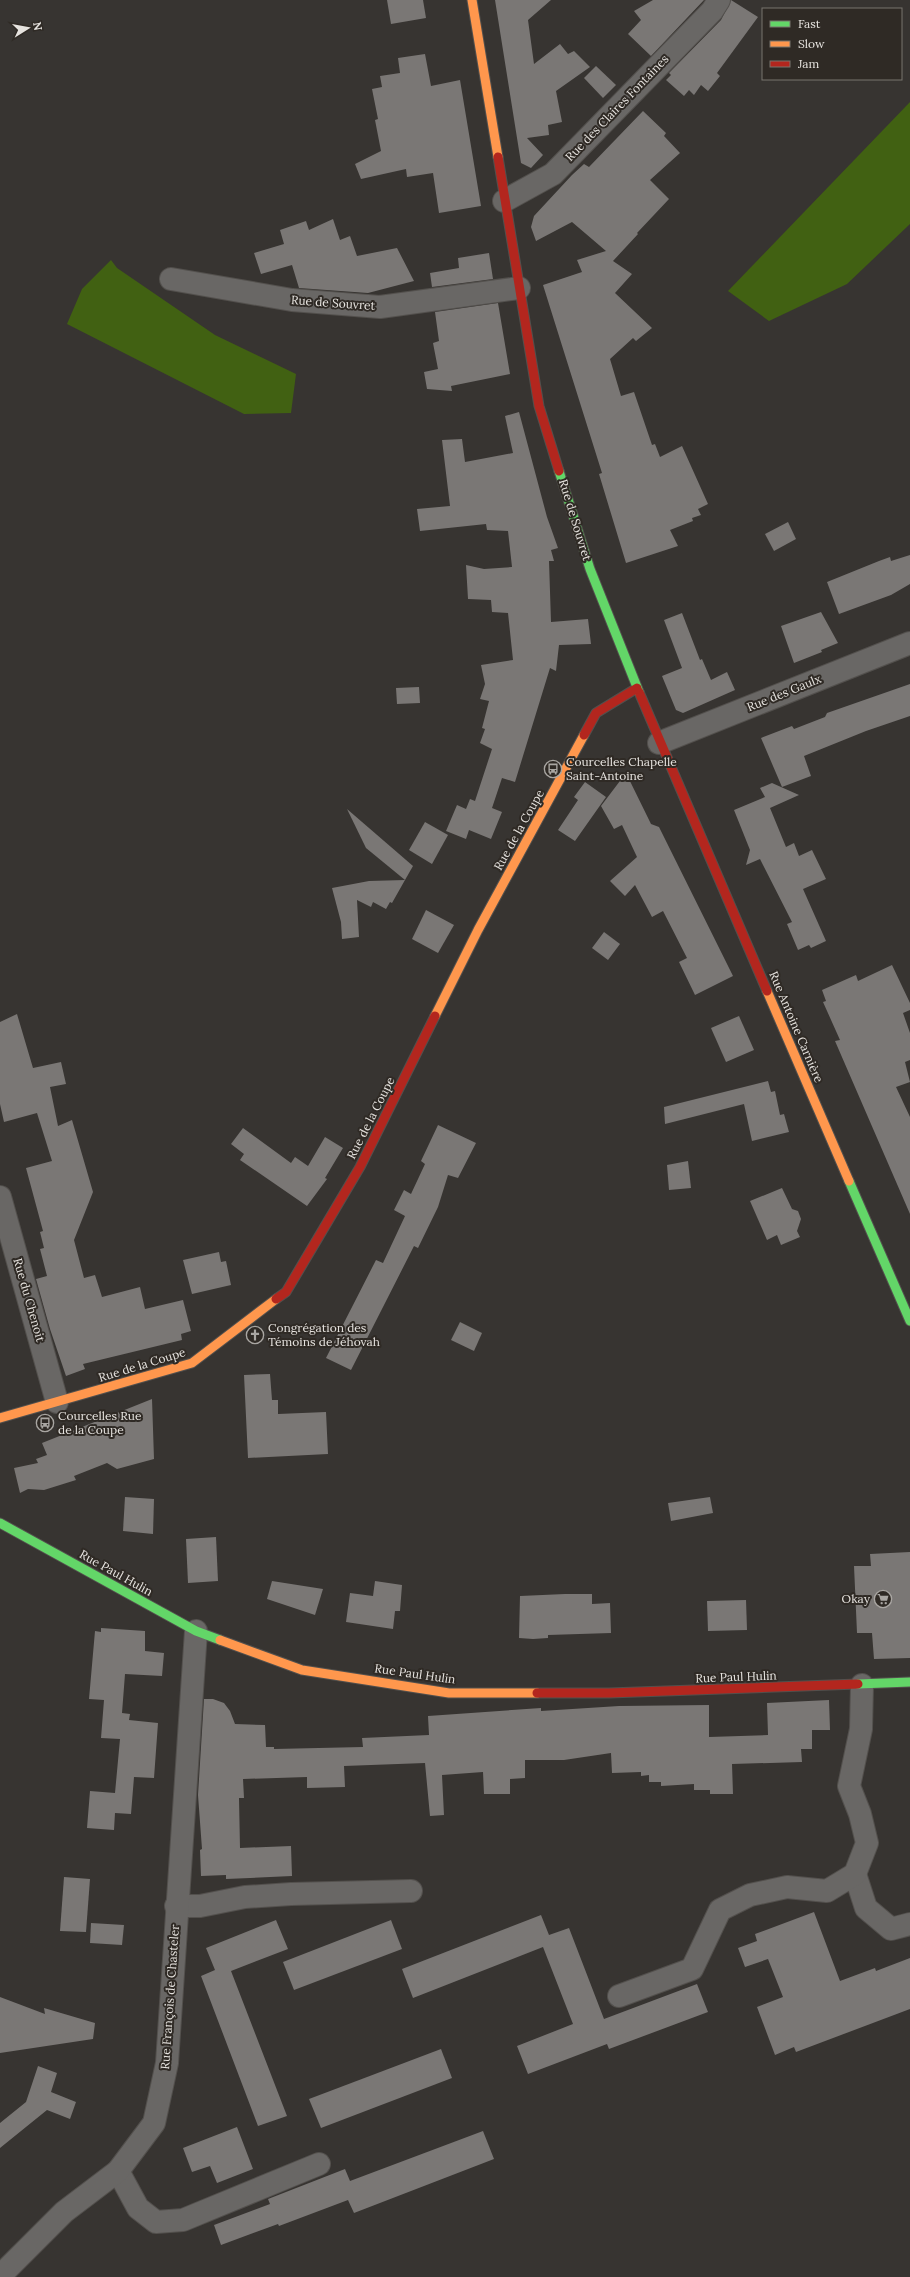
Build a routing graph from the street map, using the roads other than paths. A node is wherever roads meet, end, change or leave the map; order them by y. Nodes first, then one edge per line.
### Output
1 (472, 0) edge
2 (719, 0) edge
3 (504, 201) junction
4 (171, 279) dead end
5 (519, 288) junction
6 (910, 643) edge
7 (637, 688) junction
8 (659, 743) junction
9 (0, 1197) edge
10 (910, 1321) edge
11 (57, 1402) junction
12 (0, 1418) edge
13 (0, 1523) edge
14 (196, 1631) junction
15 (910, 1682) edge
16 (862, 1685) junction
17 (855, 1874) junction
18 (411, 1891) dead end
19 (176, 1906) junction
20 (910, 1924) edge
21 (619, 1996) dead end
22 (319, 2164) dead end
23 (118, 2171) junction
24 (0, 2276) edge

1 - 3 street, Rue de Souvret
2 - 3 street, Rue des Claires Fontaines
3 - 5 street, Rue de Souvret
4 - 5 street, Rue de Souvret
5 - 7 street, Rue de Souvret
6 - 8 street, Rue des Gaulx
7 - 8 street, Rue de Souvret
7 - 11 street, Rue de la Coupe
8 - 10 street, Rue Antoine Carnière
9 - 11 street, Rue du Chenoit
11 - 12 street, Rue de la Coupe
13 - 14 street, Rue Paul Hulin
14 - 16 street, Rue Paul Hulin
14 - 19 street, Rue François de Chasteler
15 - 16 street, Rue Paul Hulin
16 - 17 street
17 - 20 street
17 - 21 street
18 - 19 street
19 - 23 street, Rue François de Chasteler
22 - 23 street
23 - 24 street, Rue François de Chasteler

